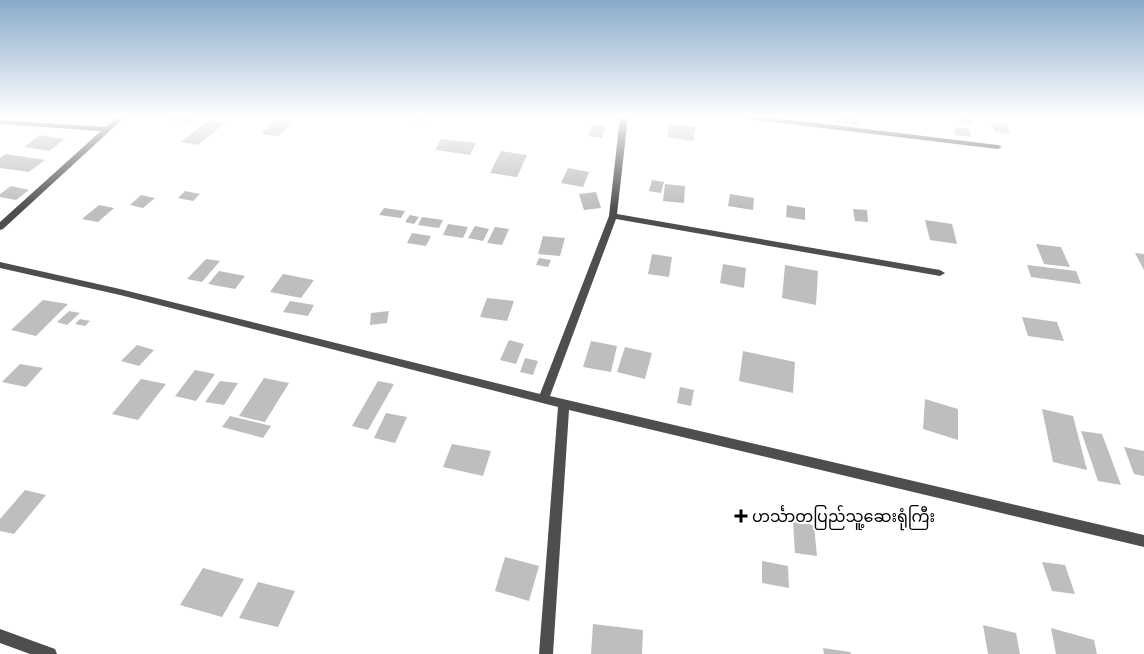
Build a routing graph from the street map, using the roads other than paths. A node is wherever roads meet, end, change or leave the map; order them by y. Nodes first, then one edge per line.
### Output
1 (88, 148) edge
2 (621, 148) edge
3 (613, 216) junction
4 (0, 228) edge
5 (0, 265) edge
6 (940, 273) dead end
7 (543, 399) junction
8 (564, 404) junction
9 (1144, 541) edge
10 (0, 636) edge
11 (50, 654) edge
12 (546, 654) edge

1 - 4 street
2 - 3 street
3 - 6 street
3 - 7 street
5 - 7 street
7 - 8 street
8 - 9 street
8 - 12 street
10 - 11 street

